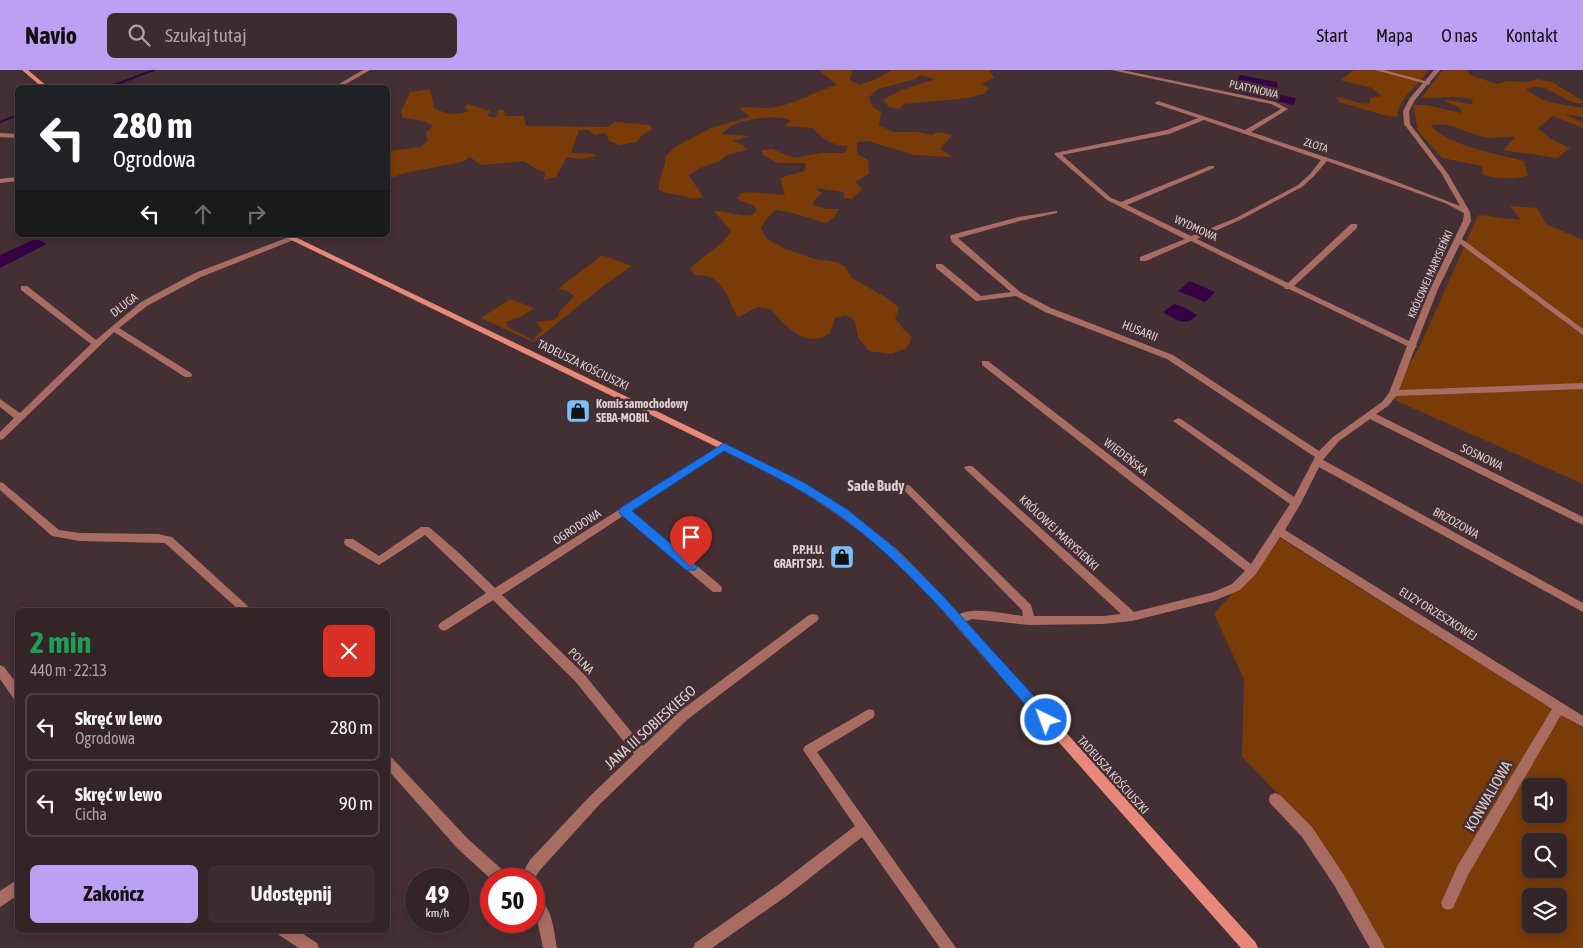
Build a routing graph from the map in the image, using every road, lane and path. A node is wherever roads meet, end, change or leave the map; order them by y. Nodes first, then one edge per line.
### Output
1 (25, 70) edge
2 (367, 70) edge
3 (1114, 70) edge
4 (1378, 70) edge
5 (1437, 70) edge
6 (1428, 83) junction
7 (43, 85) edge
8 (340, 85) edge
9 (1158, 103) dead end
10 (1204, 118) junction
11 (1246, 132) junction
12 (0, 135) edge
13 (15, 136) edge
14 (1325, 159) junction
15 (1212, 166) dead end
16 (15, 179) edge
17 (0, 181) edge
18 (1121, 204) junction
19 (1055, 212) dead end
20 (1467, 212) junction
21 (1354, 226) dead end
22 (289, 237) edge
23 (1193, 239) junction
24 (1459, 240) junction
25 (1143, 259) dead end
26 (939, 266) dead end
27 (1288, 286) junction
28 (24, 288) dead end
29 (1017, 294) junction
30 (114, 328) junction
31 (1583, 333) edge
32 (98, 343) junction
33 (1413, 346) junction
34 (985, 363) dead end
35 (188, 375) dead end
36 (1583, 386) edge
37 (1394, 393) junction
38 (0, 402) edge
39 (1370, 416) junction
40 (19, 417) junction
41 (1178, 421) dead end
42 (0, 437) edge
43 (724, 446) junction
44 (1319, 458) junction
45 (969, 468) dead end
46 (0, 485) edge
47 (906, 487) dead end
48 (1296, 503) junction
49 (624, 511) junction
50 (1583, 521) edge
51 (1279, 531) junction
52 (349, 542) dead end
53 (1252, 571) junction
54 (717, 589) dead end
55 (494, 595) junction
56 (244, 608) edge
57 (1583, 608) edge
58 (1132, 616) junction
59 (813, 618) dead end
60 (958, 620) junction
61 (1029, 620) junction
62 (444, 626) dead end
63 (0, 670) edge
64 (15, 691) edge
65 (1559, 707) junction
66 (870, 714) dead end
67 (1583, 722) edge
68 (642, 753) junction
69 (390, 764) edge
70 (1275, 799) dead end
71 (864, 827) junction
72 (490, 868) edge
73 (532, 868) edge
74 (15, 888) edge
75 (0, 900) edge
76 (1448, 903) dead end
77 (545, 925) edge
78 (289, 933) edge
79 (312, 948) edge
80 (550, 948) edge
81 (700, 948) edge
82 (949, 948) edge
83 (1251, 948) edge
84 (1378, 948) edge

1 - 7 main road
2 - 8 street
3 - 11 street, PLATYNOWA
4 - 6 street
5 - 6 street
6 - 20 street
9 - 10 street, ZŁOTA
10 - 11 street, ZŁOTA
10 - 18 street, WYDMOWA
11 - 14 street, ZŁOTA
12 - 13 street
14 - 20 street, ZŁOTA
14 - 23 street
15 - 18 street
16 - 17 street
18 - 23 street, WYDMOWA
19 - 29 street, HUSARII
20 - 24 street, KRÓLOWEJ MARYSIEŃKI
21 - 27 street
22 - 30 street, DŁUGA
22 - 43 main road, TADEUSZA KOŚCIUSZKI
23 - 25 street
23 - 27 street, WYDMOWA
24 - 31 street
24 - 33 street, KRÓLOWEJ MARYSIEŃKI
26 - 29 street
27 - 33 street, WYDMOWA
28 - 32 street
29 - 44 street, HUSARII
30 - 32 street, DŁUGA
30 - 35 street
32 - 40 street, DŁUGA
33 - 37 street, KRÓLOWEJ MARYSIEŃKI
34 - 53 street, WIEDEŃSKA
36 - 37 street
37 - 39 street, KRÓLOWEJ MARYSIEŃKI
38 - 40 street
39 - 44 street, KRÓLOWEJ MARYSIEŃKI
39 - 50 street, SOSNOWA
40 - 42 street, DŁUGA
41 - 48 street
43 - 49 street, OGRODOWA
43 - 60 main road, TADEUSZA KOŚCIUSZKI
44 - 48 street, KRÓLOWEJ MARYSIEŃKI
44 - 57 street, BRZOZOWA
45 - 58 street, KRÓLOWEJ MARYSIEŃKI
46 - 56 street
47 - 61 street
48 - 51 street, KRÓLOWEJ MARYSIEŃKI
49 - 54 street
49 - 55 street, OGRODOWA
51 - 53 street, KRÓLOWEJ MARYSIEŃKI
51 - 65 street, ELIZY ORZESZKOWEJ
52 - 55 street, POLNA
53 - 58 street, KRÓLOWEJ MARYSIEŃKI
55 - 62 street
55 - 68 street, POLNA
58 - 61 street, KRÓLOWEJ MARYSIEŃKI
59 - 68 street, JANA III SOBIESKIEGO
60 - 61 street, KRÓLOWEJ MARYSIEŃKI
60 - 83 main road, TADEUSZA KOŚCIUSZKI
63 - 64 street
65 - 67 street, ELIZY ORZESZKOWEJ
65 - 76 street, KONWALIOWA
66 - 71 street
68 - 73 street, JANA III SOBIESKIEGO
69 - 72 street
70 - 84 street
71 - 81 street
71 - 82 street
74 - 75 street
77 - 80 street
78 - 79 street

